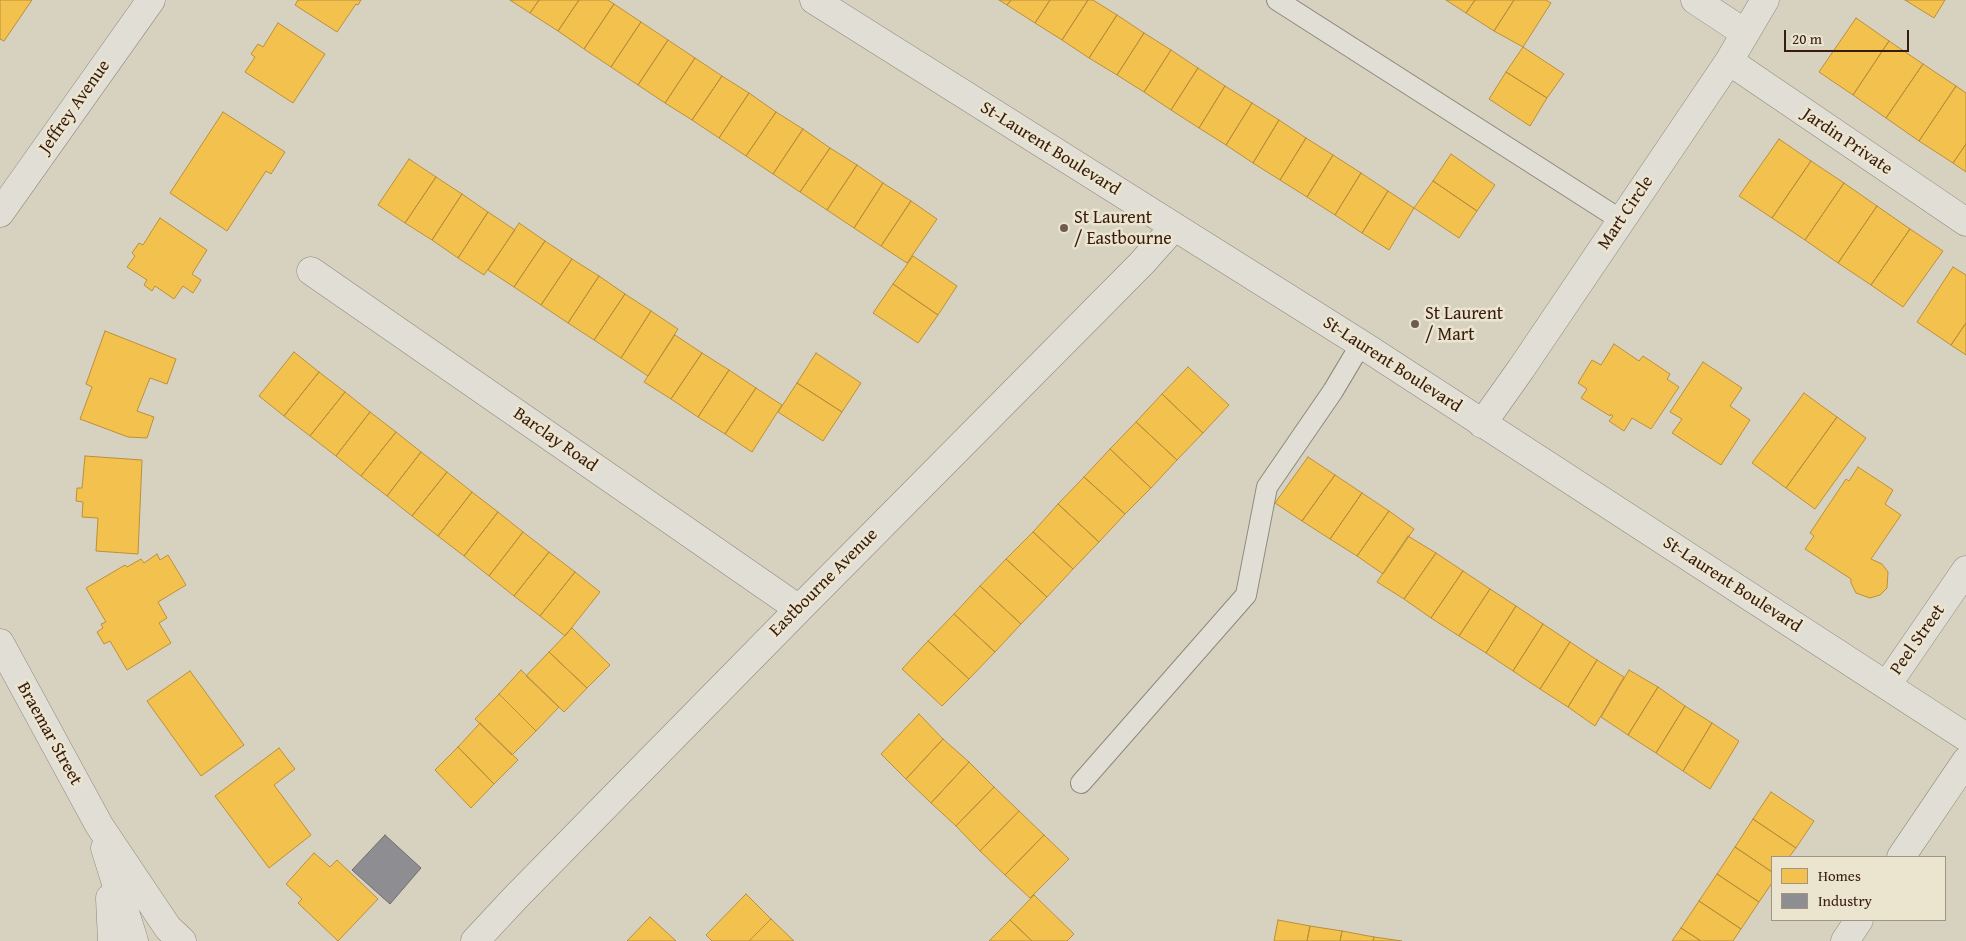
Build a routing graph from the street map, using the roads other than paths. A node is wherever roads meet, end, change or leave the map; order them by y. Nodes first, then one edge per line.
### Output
1 (151, 0) edge
2 (814, 0) edge
3 (1277, 0) edge
4 (1695, 0) edge
5 (1765, 0) edge
6 (1745, 33) junction
7 (1729, 61) junction
8 (0, 213) edge
9 (1620, 220) junction
10 (1966, 222) edge
11 (1174, 227) junction
12 (311, 271) dead end
13 (1361, 344) junction
14 (1482, 424) junction
15 (1966, 570) edge
16 (799, 609) junction
17 (0, 643) edge
18 (1887, 684) junction
19 (1966, 737) edge
20 (1966, 760) edge
21 (1080, 783) dead end
22 (99, 825) junction
23 (1903, 856) edge
24 (109, 864) junction
25 (1858, 921) edge
26 (173, 936) edge
27 (112, 941) edge
28 (134, 941) edge
29 (475, 941) edge
30 (1845, 941) edge

1 - 8 street, Jeffrey Avenue
2 - 11 street, St-Laurent Boulevard
3 - 9 lane
4 - 6 street
5 - 6 street, Mart Circle
6 - 7 street, Mart Circle
7 - 9 street, Mart Circle
7 - 10 street, Jardin Private
9 - 14 street, Mart Circle
11 - 13 street, St-Laurent Boulevard
11 - 16 street, Eastbourne Avenue
12 - 16 street, Barclay Road
13 - 14 street, St-Laurent Boulevard
13 - 21 lane
14 - 18 street, St-Laurent Boulevard
15 - 18 street, Peel Street
16 - 29 street, Eastbourne Avenue
17 - 22 street, Braemar Street
18 - 19 street, St-Laurent Boulevard
20 - 23 street
22 - 24 street, Braemar Street
22 - 26 street, Braemar Street
24 - 27 street, Braemar Street
24 - 28 street, Braemar Street
25 - 30 street

